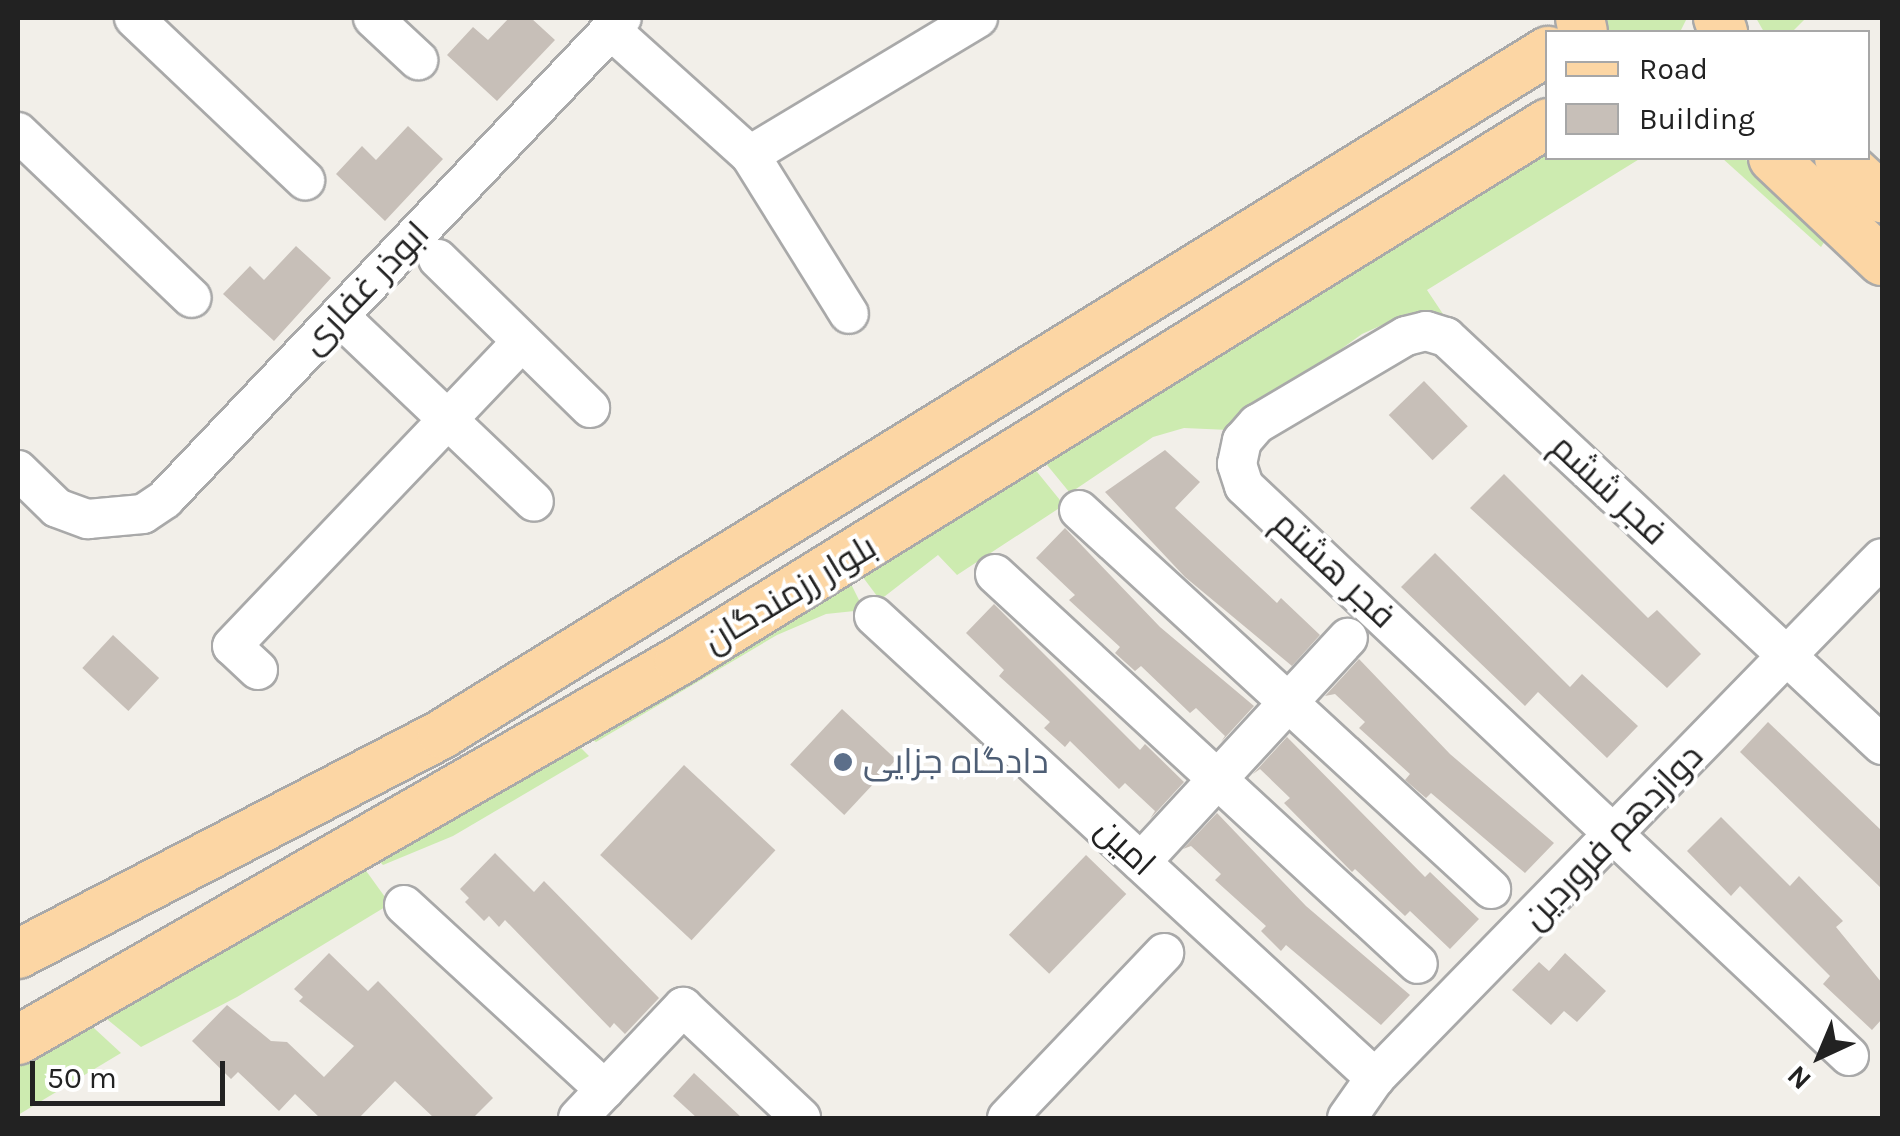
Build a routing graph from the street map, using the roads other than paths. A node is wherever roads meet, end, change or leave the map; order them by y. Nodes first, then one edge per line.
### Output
1 (134, 18) edge
2 (373, 18) edge
3 (978, 18) edge
4 (616, 24) edge
5 (1545, 51) edge
6 (418, 60) dead end
7 (1545, 124) edge
8 (18, 132) edge
9 (750, 154) junction
10 (1775, 160) edge
11 (1841, 160) edge
12 (305, 180) dead end
13 (1882, 198) edge
14 (438, 259) dead end
15 (1882, 262) edge
16 (192, 298) dead end
17 (849, 314) dead end
18 (339, 316) junction
19 (1426, 331) joint
20 (521, 342) junction
21 (590, 408) dead end
22 (447, 420) junction
23 (18, 470) edge
24 (534, 502) dead end
25 (1079, 510) dead end
26 (1882, 558) edge
27 (995, 574) dead end
28 (874, 616) dead end
29 (1348, 638) dead end
30 (1787, 657) junction
31 (258, 670) dead end
32 (1288, 702) junction
33 (1882, 745) edge
34 (1218, 779) junction
35 (1616, 834) junction
36 (1141, 862) junction
37 (1491, 889) dead end
38 (404, 905) dead end
39 (1164, 953) dead end
40 (18, 954) edge
41 (1418, 964) dead end
42 (18, 1040) edge
43 (1850, 1056) dead end
44 (1375, 1078) junction
45 (605, 1090) junction
46 (578, 1118) edge
47 (802, 1118) edge
48 (1007, 1118) edge
49 (1347, 1118) edge

1 - 12 street
2 - 6 street
3 - 9 street
4 - 9 street
4 - 18 street, ابوذر غفاری
5 - 40 main road, بلوار رزمندگان
7 - 42 main road, بلوار رزمندگان
8 - 16 street
9 - 17 street
10 - 15 main road
11 - 13 main road
14 - 20 street
18 - 22 street
18 - 23 street, ابوذر غفاری
19 - 30 street, فجر ششم
19 - 35 street, فجر هشتم
20 - 21 street
20 - 22 street
22 - 24 street
22 - 31 street
25 - 32 street
26 - 30 street, دوازدهم فروردین
27 - 34 street
28 - 36 street, امین
29 - 32 street
30 - 33 street, فجر ششم
30 - 35 street, دوازدهم فروردین
32 - 34 street
32 - 37 street
34 - 36 street
34 - 41 street
35 - 43 street, فجر هشتم
35 - 44 street, دوازدهم فروردین
36 - 44 street, امین
38 - 45 street
39 - 48 street
44 - 49 street, دوازدهم فروردین
45 - 46 street
45 - 47 street

